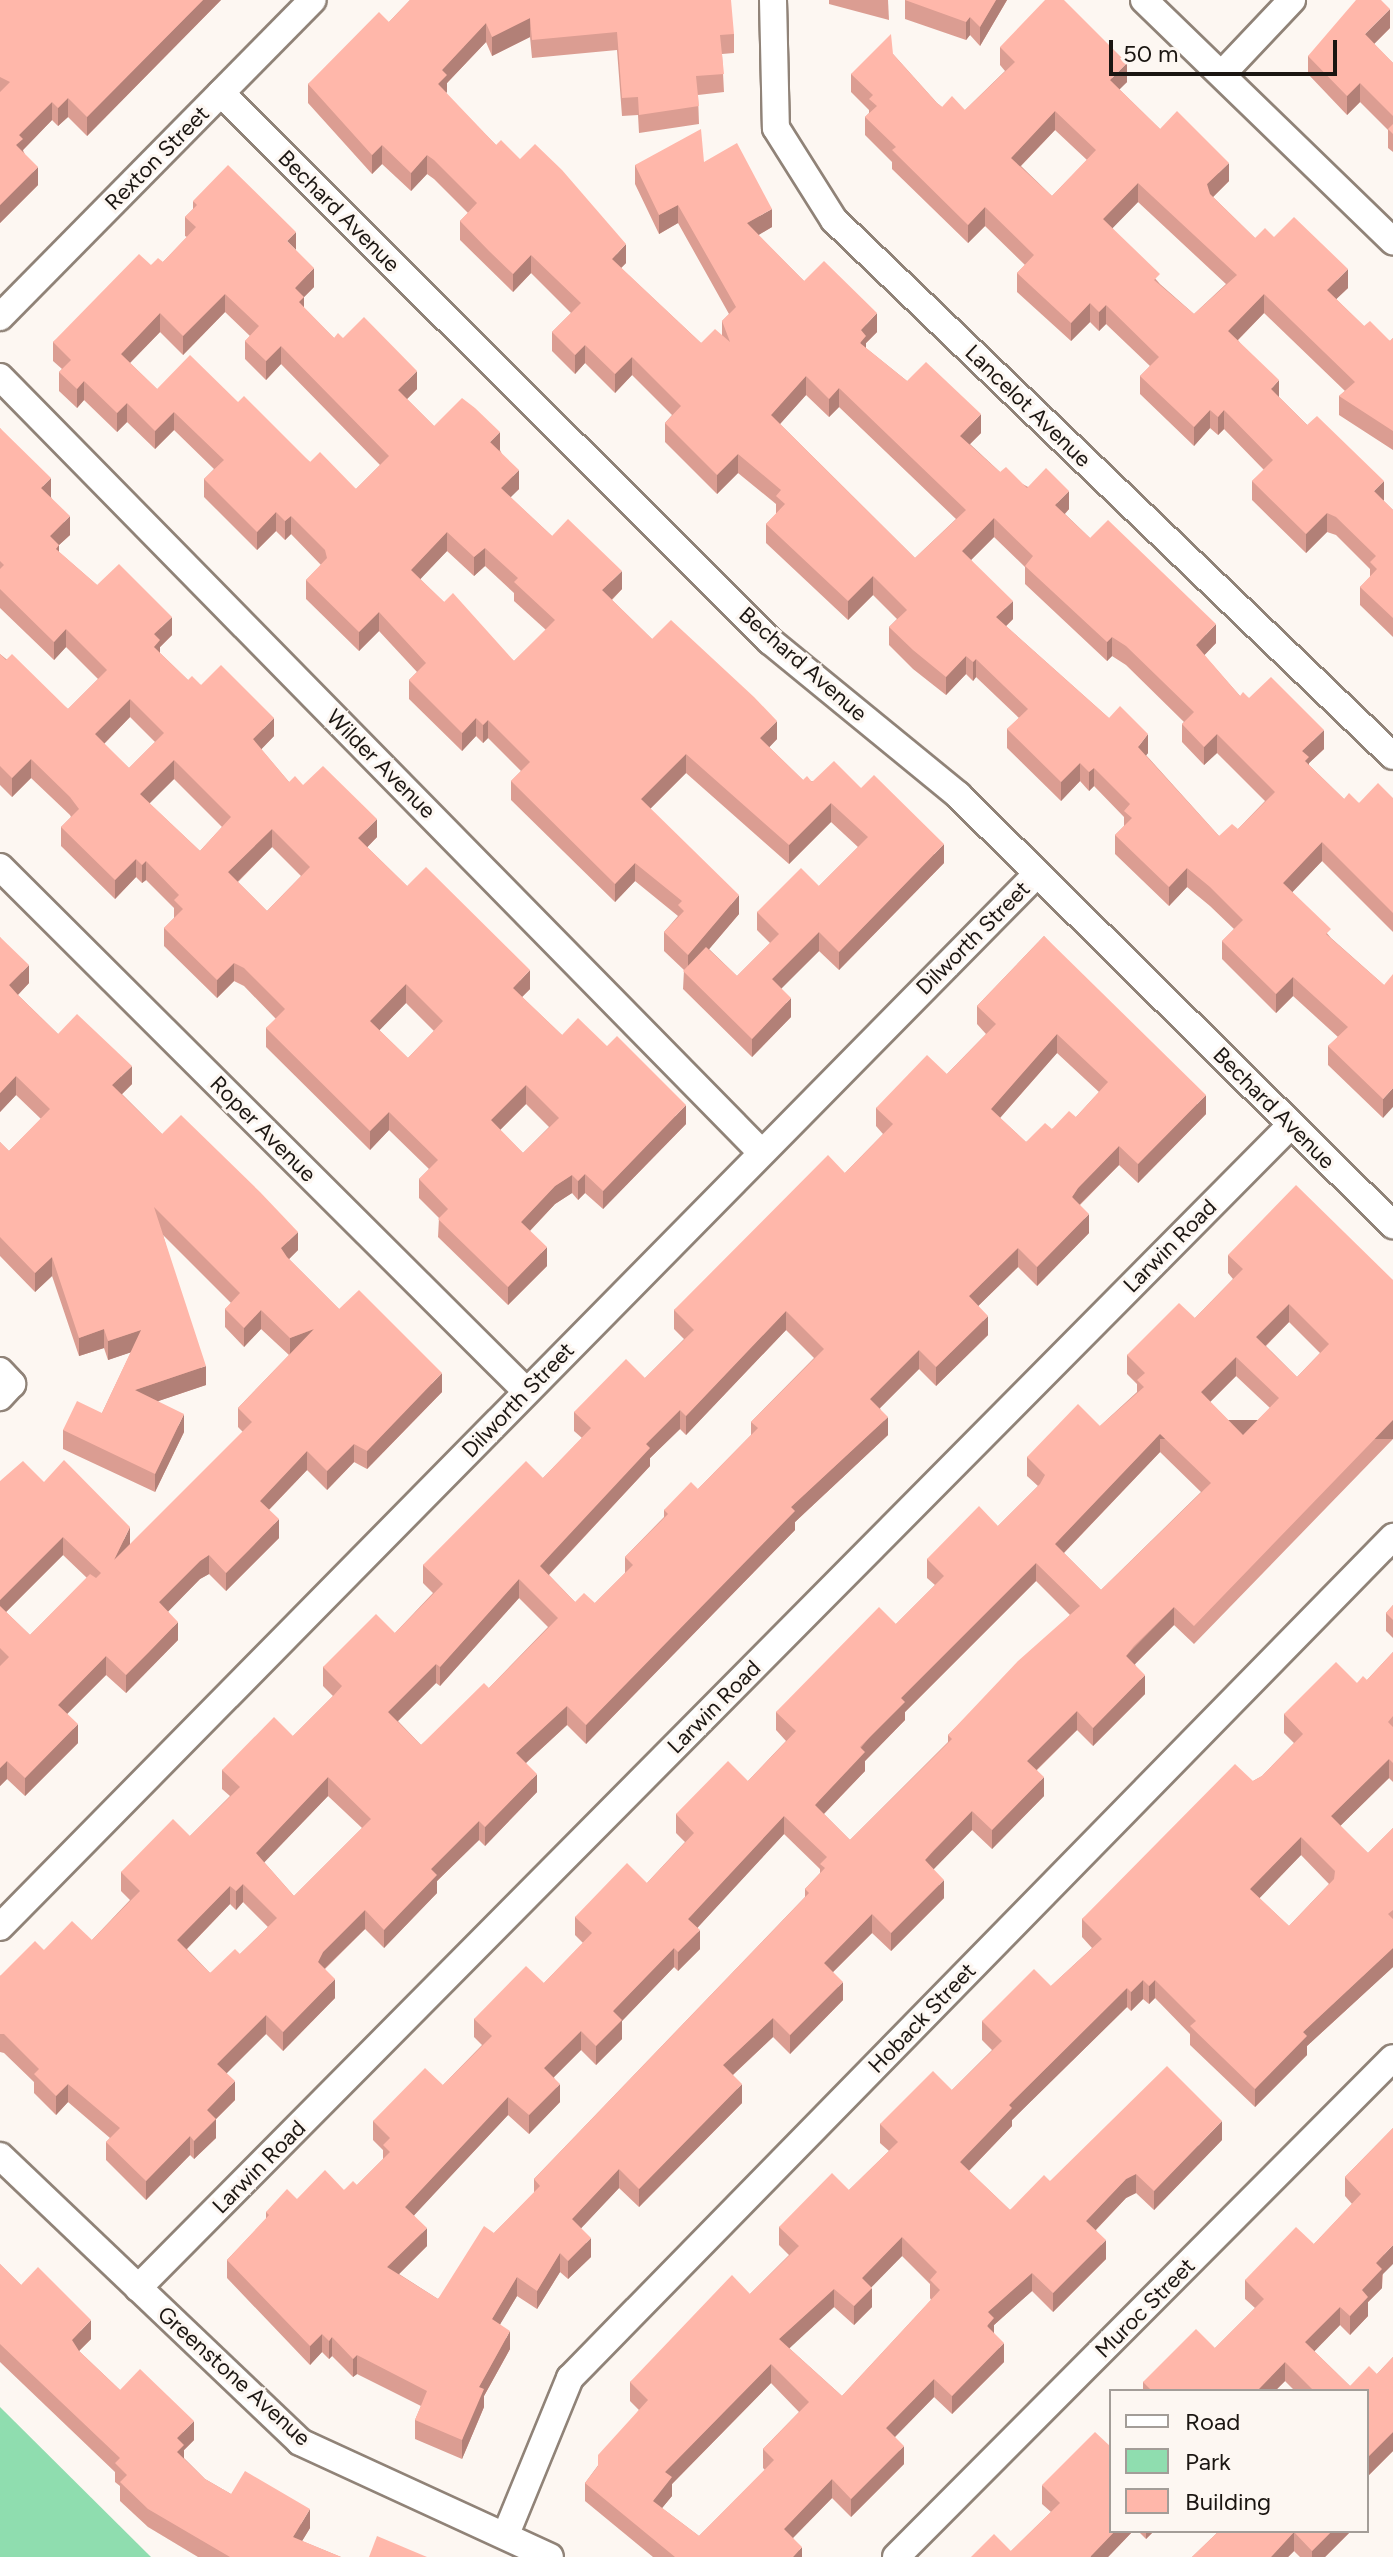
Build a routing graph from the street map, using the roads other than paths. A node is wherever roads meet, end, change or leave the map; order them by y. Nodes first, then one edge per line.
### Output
1 (313, 0) edge
2 (773, 0) edge
3 (1144, 0) edge
4 (1292, 0) edge
5 (1222, 74) junction
6 (221, 93) junction
7 (1393, 241) edge
8 (0, 317) edge
9 (0, 377) edge
10 (1393, 756) edge
11 (0, 867) edge
12 (1037, 874) junction
13 (1291, 1125) junction
14 (761, 1152) junction
15 (1393, 1225) edge
16 (526, 1391) junction
17 (1393, 1537) edge
18 (0, 1927) edge
19 (1393, 2058) edge
20 (0, 2156) edge
21 (138, 2288) junction
22 (506, 2534) junction
23 (550, 2557) edge
24 (896, 2557) edge

1 - 6 street, Rexton Street
2 - 10 street, Lancelot Avenue
3 - 5 street
4 - 5 street
5 - 7 street
6 - 8 street, Rexton Street
6 - 12 street, Bechard Avenue
9 - 14 street, Wilder Avenue
11 - 16 street, Roper Avenue
12 - 13 street, Bechard Avenue
12 - 14 street, Dilworth Street
13 - 15 street, Bechard Avenue
13 - 21 street, Larwin Road
14 - 16 street, Dilworth Street
16 - 18 street, Dilworth Street
17 - 22 street, Hoback Street
19 - 24 street, Muroc Street
20 - 21 street, Greenstone Avenue
21 - 22 street, Greenstone Avenue
22 - 23 street, Greenstone Avenue

